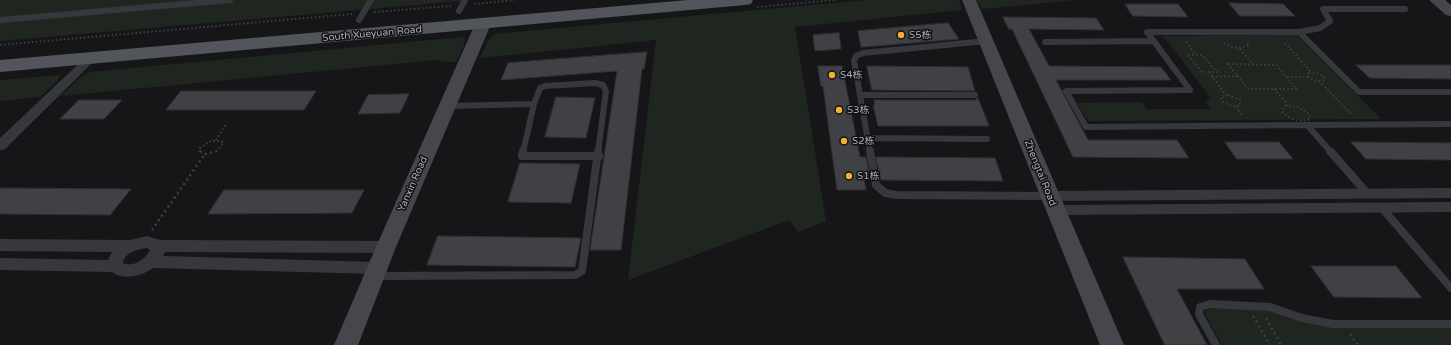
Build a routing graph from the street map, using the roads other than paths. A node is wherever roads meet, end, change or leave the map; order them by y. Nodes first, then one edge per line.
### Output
1 (230, 0) edge
2 (371, 0) edge
3 (593, 0) edge
4 (745, 0) edge
5 (969, 0) edge
6 (1436, 0) edge
7 (462, 5) edge
8 (1405, 9) dead end
9 (1451, 12) edge
10 (361, 16) junction
11 (0, 20) edge
12 (483, 24) junction
13 (1299, 32) junction
14 (986, 41) junction
15 (1154, 41) junction
16 (1045, 42) dead end
17 (0, 53) edge
18 (91, 58) junction
19 (0, 66) edge
20 (1451, 92) edge
21 (860, 95) junction
22 (975, 95) dead end
23 (534, 104) junction
24 (447, 106) junction
25 (1451, 124) edge
26 (1307, 125) junction
27 (868, 138) junction
28 (987, 139) dead end
29 (0, 146) edge
30 (598, 156) junction
31 (1451, 193) edge
32 (1367, 194) junction
33 (1052, 203) junction
34 (1381, 207) junction
35 (1451, 207) edge
36 (0, 245) edge
37 (144, 245) junction
38 (386, 247) junction
39 (150, 262) junction
40 (0, 264) edge
41 (115, 266) junction
42 (376, 272) junction
43 (1451, 288) edge
44 (1451, 324) edge
45 (346, 345) edge
46 (1112, 345) edge
47 (1216, 345) edge

1 - 11 lane
2 - 10 lane
3 - 7 main road, South Xueyuan Road
4 - 12 main road, South Xueyuan Road
5 - 14 street, Zhengtai Road
6 - 9 street
7 - 10 main road, South Xueyuan Road
8 - 13 lane
10 - 17 main road, South Xueyuan Road
12 - 18 main road, South Xueyuan Road
12 - 24 street, Yanxin Road
13 - 15 lane
13 - 20 lane
14 - 21 lane
14 - 33 street, Zhengtai Road
15 - 16 lane
15 - 26 lane
18 - 19 main road, South Xueyuan Road
18 - 29 street
21 - 22 lane
21 - 27 lane
23 - 24 lane
23 - 30 lane
23 - 30 lane
24 - 38 street, Yanxin Road
25 - 26 lane
26 - 32 lane
27 - 28 lane
27 - 33 lane
30 - 42 lane
31 - 32 street
32 - 33 street
33 - 34 street
33 - 46 street, Zhengtai Road
34 - 35 street
34 - 43 lane
36 - 37 street
37 - 38 street
37 - 39 street
37 - 41 street
38 - 42 street, Yanxin Road
39 - 41 street
39 - 42 street
40 - 41 street
42 - 45 street, Yanxin Road
44 - 47 lane

